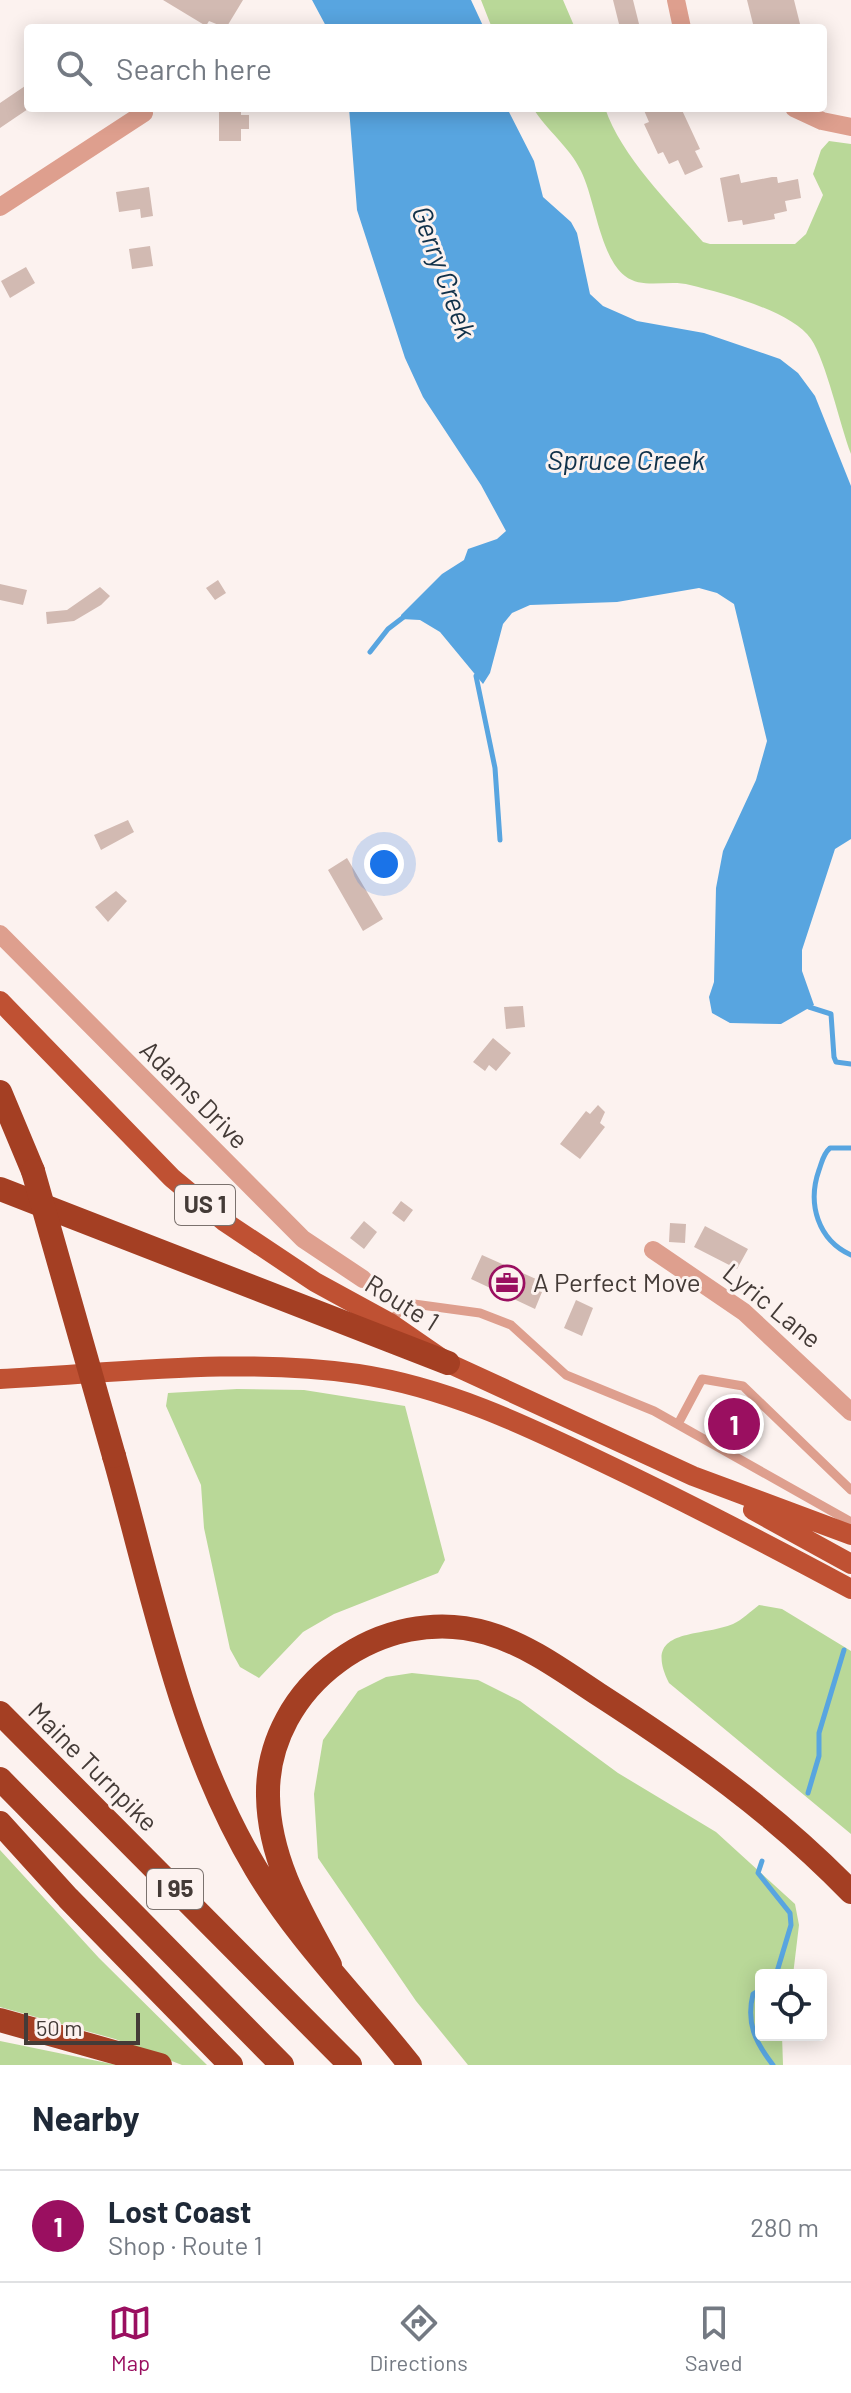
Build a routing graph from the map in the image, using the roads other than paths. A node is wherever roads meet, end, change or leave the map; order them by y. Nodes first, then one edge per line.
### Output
1 (676, 0) edge
2 (681, 24) edge
3 (803, 112) edge
4 (144, 113) dead end
5 (851, 127) edge
6 (0, 207) edge
7 (0, 934) edge
8 (0, 1001) edge
9 (0, 1092) edge
10 (0, 1189) edge
11 (653, 1250) dead end
12 (363, 1279) road end
13 (390, 1323) junction
14 (448, 1363) junction
15 (0, 1379) edge
16 (851, 1412) edge
17 (678, 1424) junction
18 (693, 1476) junction
19 (851, 1490) edge
20 (851, 1522) edge
21 (851, 1535) edge
22 (776, 1550) junction
23 (851, 1564) edge
24 (851, 1589) edge
25 (851, 1605) edge
26 (0, 1713) edge
27 (0, 1779) edge
28 (0, 1823) edge
29 (851, 1892) edge
30 (330, 1965) junction
31 (4, 2022) edge
32 (160, 2065) edge
33 (231, 2065) edge
34 (282, 2065) edge
35 (350, 2065) edge
36 (410, 2065) edge

1 - 2 street
3 - 5 street
4 - 6 street
7 - 12 street, Adams Drive
8 - 13 main road, Route 1 / US 1
9 - 30 highway, bridge
10 - 14 highway
11 - 16 street, Lyric Lane
13 - 14 main road, Route 1 / US 1
13 - 17 lane
14 - 18 main road, Route 1 / US 1
15 - 22 main road
17 - 19 lane
17 - 20 lane
18 - 21 main road, Route 1 / US 1
18 - 23 main road
22 - 24 main road
22 - 25 main road
26 - 35 highway, Maine Turnpike / I 95
27 - 34 highway, I 95
28 - 33 highway
29 - 30 highway
30 - 36 highway
31 - 32 highway

